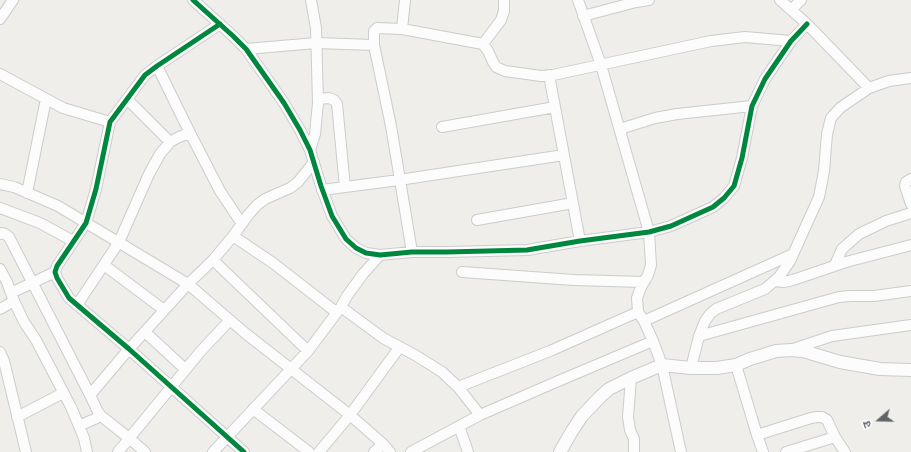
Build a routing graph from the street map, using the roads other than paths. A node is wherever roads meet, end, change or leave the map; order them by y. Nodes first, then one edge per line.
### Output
1 (13, 0) edge
2 (193, 0) edge
3 (311, 0) edge
4 (405, 0) edge
5 (504, 0) edge
6 (578, 0) edge
7 (649, 0) edge
8 (780, 0) edge
9 (801, 0) edge
10 (791, 10) junction
11 (584, 16) junction
12 (0, 19) edge
13 (220, 24) junction
14 (807, 24) junction
15 (402, 29) junction
16 (791, 41) junction
17 (316, 43) junction
18 (483, 44) junction
19 (374, 45) junction
20 (246, 49) junction
21 (601, 64) junction
22 (157, 66) junction
23 (0, 74) edge
24 (549, 76) junction
25 (911, 78) edge
26 (869, 88) junction
27 (46, 99) junction
28 (127, 99) junction
29 (318, 99) junction
30 (752, 106) junction
31 (555, 107) junction
32 (110, 122) junction
33 (442, 127) dead end
34 (620, 129) junction
35 (190, 133) junction
36 (170, 142) junction
37 (310, 150) junction
38 (564, 155) junction
39 (314, 162) junction
40 (911, 179) edge
41 (400, 180) junction
42 (0, 184) edge
43 (345, 187) junction
44 (322, 190) junction
45 (27, 192) junction
46 (573, 203) junction
47 (911, 204) edge
48 (0, 208) edge
49 (911, 213) edge
50 (477, 220) dead end
51 (86, 223) junction
52 (242, 224) junction
53 (649, 232) junction
54 (0, 234) edge
55 (234, 236) junction
56 (73, 241) junction
57 (580, 241) junction
58 (119, 242) junction
59 (911, 245) edge
60 (412, 252) junction
61 (793, 254) junction
62 (380, 255) junction
63 (213, 260) junction
64 (104, 265) junction
65 (835, 265) junction
66 (0, 269) edge
67 (55, 272) junction
68 (462, 272) dead end
69 (32, 282) junction
70 (644, 282) junction
71 (774, 282) junction
72 (188, 284) junction
73 (911, 291) edge
74 (12, 297) junction
75 (77, 305) junction
76 (0, 309) edge
77 (338, 309) junction
78 (164, 310) junction
79 (638, 312) junction
80 (230, 320) junction
81 (644, 321) junction
82 (911, 325) edge
83 (145, 332) junction
84 (699, 336) junction
85 (653, 341) junction
86 (399, 348) junction
87 (130, 349) junction
88 (791, 350) junction
89 (308, 351) junction
90 (0, 352) edge
91 (736, 365) junction
92 (662, 366) junction
93 (691, 368) junction
94 (186, 369) junction
95 (291, 369) junction
96 (911, 370) edge
97 (630, 378) junction
98 (171, 386) junction
99 (458, 387) junction
100 (63, 393) junction
101 (90, 395) junction
102 (253, 409) junction
103 (350, 415) junction
104 (480, 415) junction
105 (101, 416) junction
106 (17, 417) junction
107 (79, 426) junction
108 (459, 426) junction
109 (757, 435) junction
110 (227, 436) junction
111 (835, 437) junction
112 (129, 438) junction
113 (383, 444) junction
114 (26, 452) edge
115 (87, 452) edge
116 (118, 452) edge
117 (145, 452) edge
118 (213, 452) edge
119 (244, 452) edge
120 (308, 452) edge
121 (319, 452) edge
122 (374, 452) edge
123 (390, 452) edge
124 (411, 452) edge
125 (468, 452) edge
126 (560, 452) edge
127 (634, 452) edge
128 (681, 452) edge
129 (763, 452) edge
130 (786, 452) edge
131 (845, 452) edge

1 - 12 street
2 - 13 street
3 - 17 street
4 - 15 street
5 - 18 street
6 - 11 street
7 - 11 street
8 - 10 street
9 - 10 street
10 - 14 street
11 - 21 street
13 - 20 street
13 - 22 street
14 - 16 street
14 - 26 street
15 - 18 street
15 - 19 street
16 - 21 street
16 - 30 street
17 - 19 street
17 - 20 street
17 - 29 street
18 - 24 street
19 - 41 street
20 - 37 street
21 - 24 street
21 - 34 street
22 - 28 street
22 - 35 street
23 - 27 street
24 - 31 street
25 - 26 street
26 - 61 street
27 - 32 street
27 - 45 street
28 - 32 street
28 - 36 street
29 - 37 street
29 - 43 street
30 - 34 street
30 - 53 street
31 - 33 street
31 - 38 street
32 - 51 street
34 - 53 street
35 - 36 street
35 - 52 street
36 - 58 street
37 - 39 street
38 - 41 street
38 - 46 street
39 - 44 street
39 - 52 street
40 - 47 street
41 - 43 street
41 - 60 street
42 - 45 street
43 - 44 street
44 - 62 street
45 - 51 street
46 - 50 street
46 - 57 street
48 - 56 street
49 - 65 street
51 - 56 street
51 - 58 street
52 - 55 street
53 - 57 street
53 - 70 street
54 - 69 street
55 - 63 street
55 - 77 street
56 - 67 street
57 - 60 street
58 - 64 street
58 - 72 street
59 - 65 street
60 - 62 street
61 - 71 street
61 - 81 street
62 - 77 street
63 - 72 street
63 - 89 street
64 - 75 street
64 - 78 street
65 - 71 street
66 - 74 street
67 - 69 street
67 - 75 street
68 - 70 street
69 - 74 street
69 - 101 street
70 - 79 street
71 - 84 street
72 - 78 street
72 - 80 street
73 - 84 street
74 - 76 street
74 - 100 street
75 - 87 street
77 - 86 street
77 - 89 street
78 - 83 street
79 - 81 street
79 - 99 street
80 - 94 street
80 - 95 street
81 - 85 street
82 - 88 street
83 - 87 street
83 - 94 street
84 - 93 street
85 - 92 street
85 - 104 street
86 - 99 street
86 - 103 street
87 - 98 street
87 - 101 street
88 - 91 street
88 - 96 street
89 - 95 street
90 - 106 street
91 - 93 street
91 - 109 street
92 - 93 street
92 - 97 street
92 - 128 street
94 - 98 street
95 - 102 street
95 - 103 street
97 - 126 street
97 - 127 street
98 - 110 street
98 - 112 street
99 - 104 street
100 - 106 street
100 - 107 street
101 - 105 street
102 - 110 street
102 - 120 street
103 - 113 street
103 - 121 street
104 - 108 street
105 - 107 street
105 - 112 street
106 - 114 street
107 - 115 street
108 - 124 street
108 - 125 street
109 - 111 street
109 - 129 street
110 - 118 street
110 - 119 street
111 - 130 street
111 - 131 street
112 - 116 street
112 - 117 street
113 - 122 street
113 - 123 street

